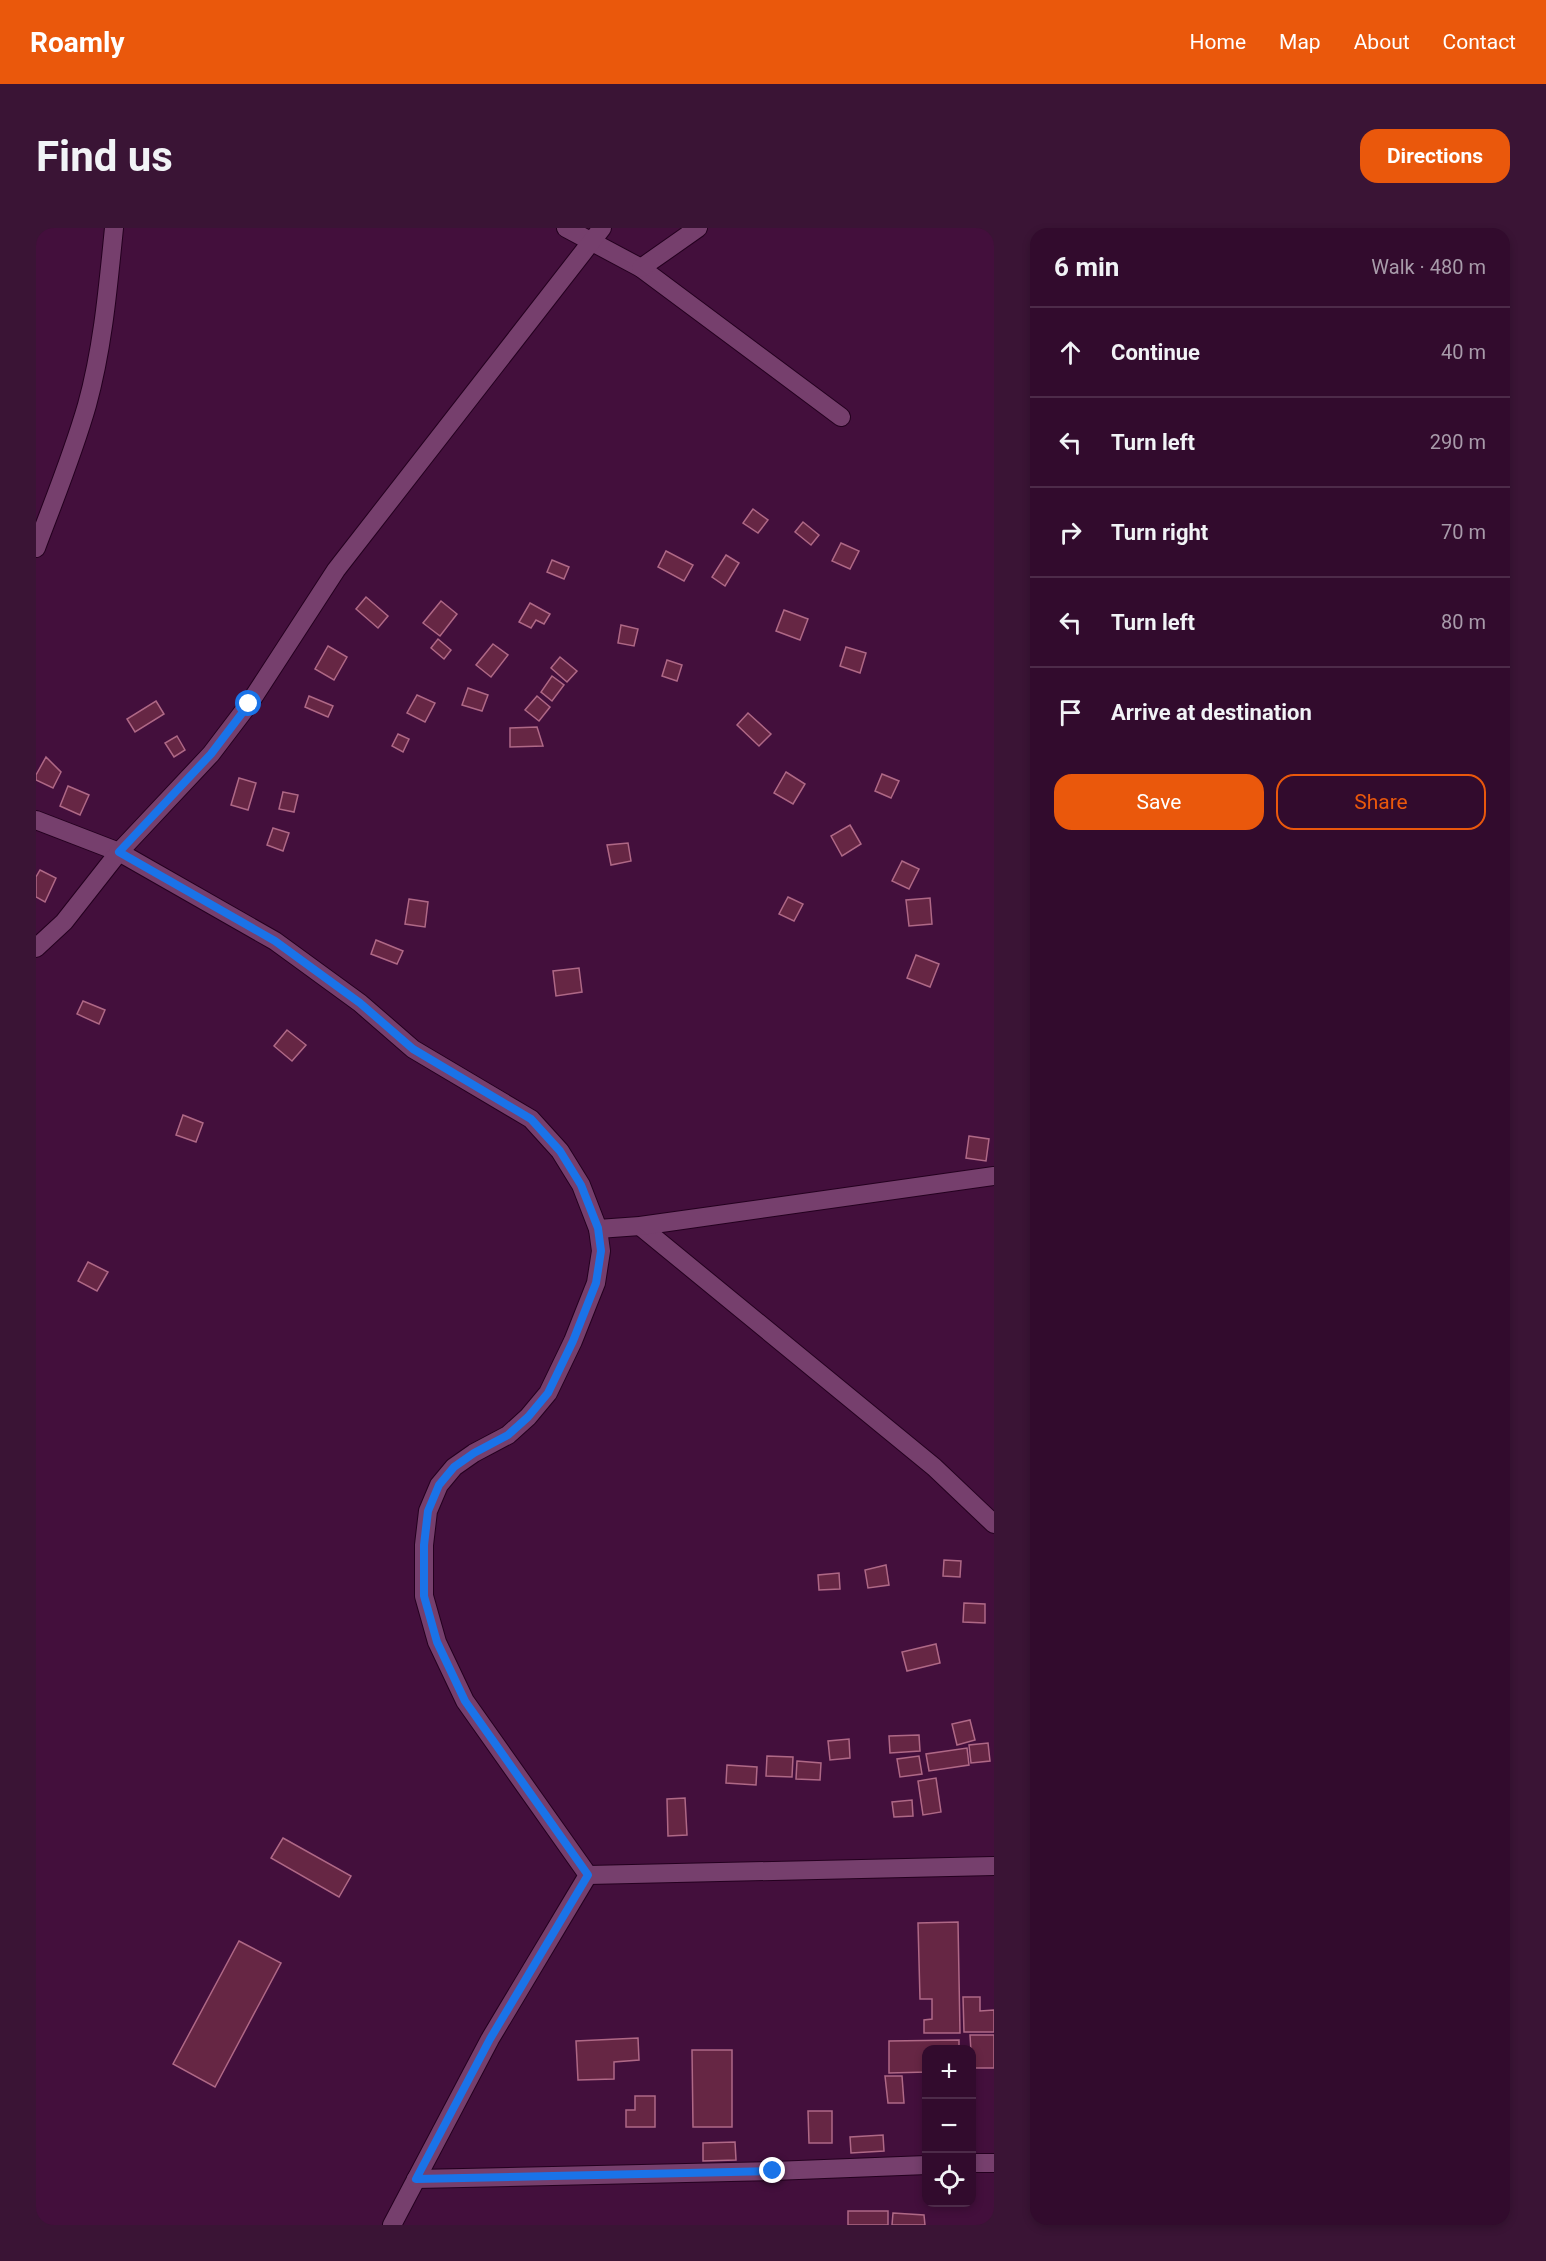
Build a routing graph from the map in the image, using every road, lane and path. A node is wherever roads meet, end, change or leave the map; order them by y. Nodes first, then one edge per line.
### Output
1 (114, 228) edge
2 (566, 228) edge
3 (698, 228) edge
4 (598, 235) edge
5 (641, 268) junction
6 (841, 417) dead end
7 (36, 548) edge
8 (36, 820) edge
9 (119, 852) junction
10 (36, 948) edge
11 (994, 1176) edge
12 (640, 1226) junction
13 (598, 1228) junction
14 (994, 1524) edge
15 (994, 1866) edge
16 (588, 1875) junction
17 (976, 2163) edge
18 (994, 2163) edge
19 (922, 2165) edge
20 (416, 2179) junction
21 (392, 2225) edge

1 - 7 street
2 - 4 street
3 - 5 street
4 - 5 street
4 - 9 street
5 - 6 street
8 - 9 street
9 - 10 street
9 - 13 street
11 - 12 street
12 - 13 street
12 - 14 street
13 - 16 street
15 - 16 street
16 - 20 street
17 - 18 street
19 - 20 street
20 - 21 street

